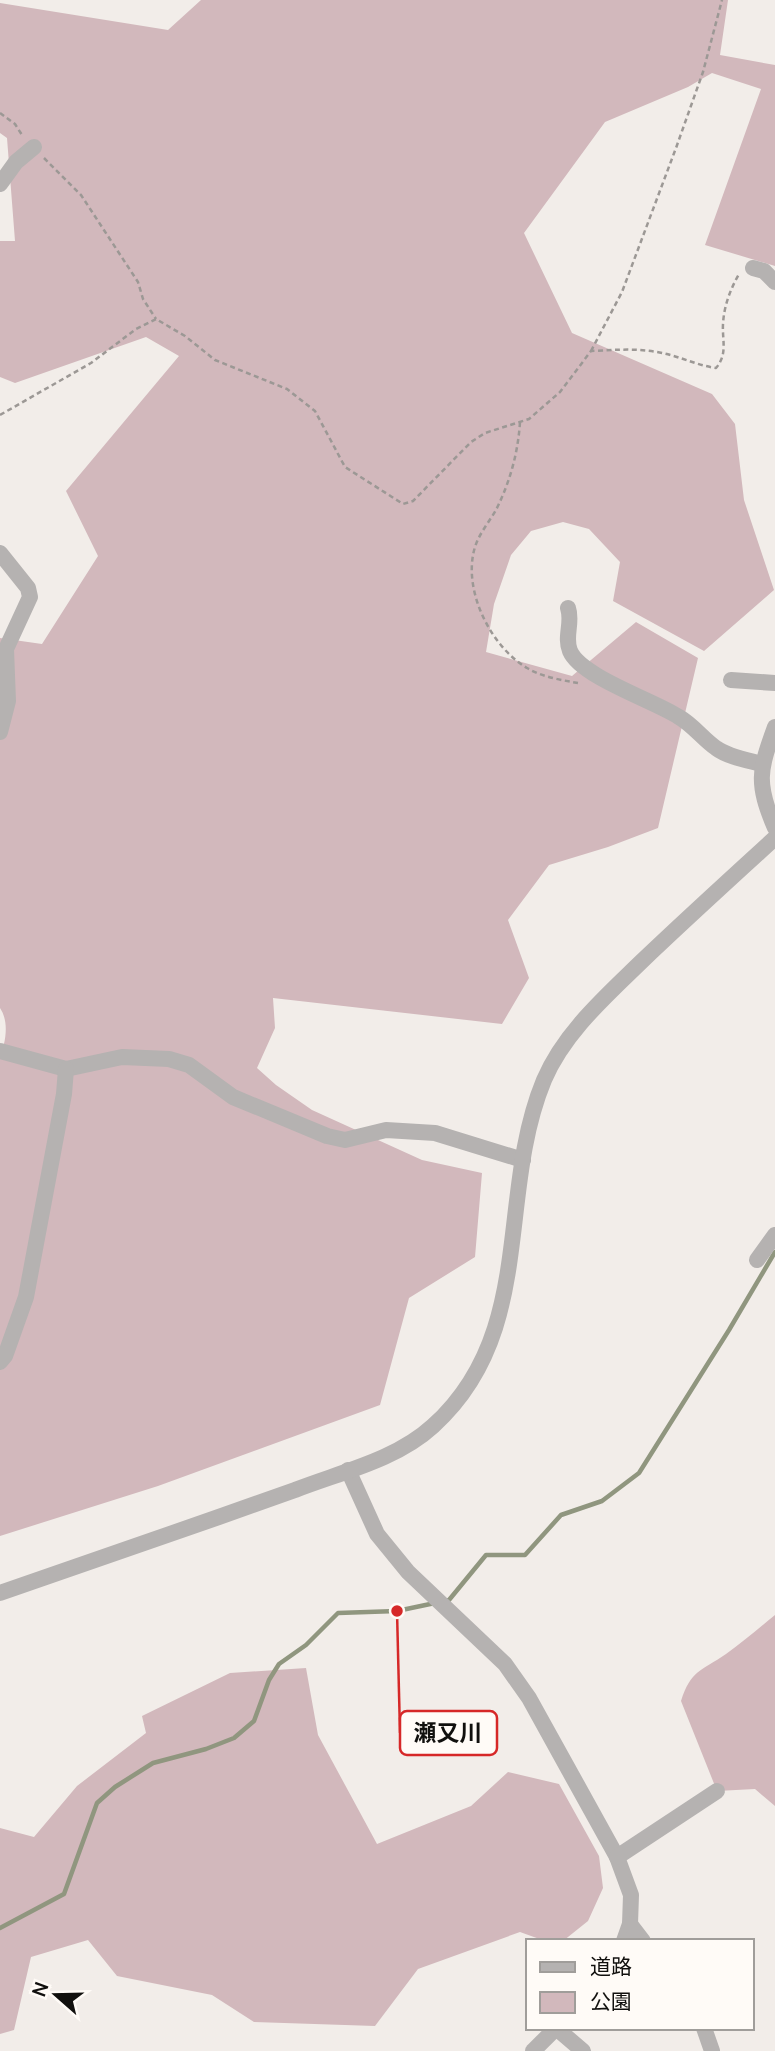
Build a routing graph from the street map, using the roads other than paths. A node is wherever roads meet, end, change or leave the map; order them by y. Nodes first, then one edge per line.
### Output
1 (34, 147) road end
2 (0, 184) edge
3 (752, 268) road end
4 (775, 282) edge
5 (0, 554) edge
6 (568, 608) dead end
7 (731, 680) dead end
8 (775, 682) edge
9 (775, 727) edge
10 (0, 732) edge
11 (762, 764) junction
12 (775, 828) edge
13 (775, 838) edge
14 (0, 1051) edge
15 (66, 1069) junction
16 (523, 1160) junction
17 (775, 1235) edge
18 (757, 1260) dead end
19 (0, 1362) edge
20 (348, 1470) junction
21 (0, 1593) edge
22 (717, 1791) dead end
23 (617, 1857) junction
24 (630, 1924) junction
25 (625, 1939) edge
26 (641, 1939) edge
27 (554, 2030) edge
28 (558, 2030) edge
29 (705, 2030) edge
30 (533, 2051) edge
31 (583, 2051) edge
32 (712, 2051) edge

1 - 2 street
3 - 4 street
5 - 10 street
6 - 11 street
7 - 8 street
9 - 11 street
11 - 12 street
13 - 16 street
14 - 15 street
15 - 16 street
15 - 19 street
16 - 20 street
17 - 18 street
20 - 21 street
20 - 23 street
22 - 23 street
23 - 24 street
24 - 25 street
24 - 26 street
27 - 30 street
28 - 31 street
29 - 32 street

